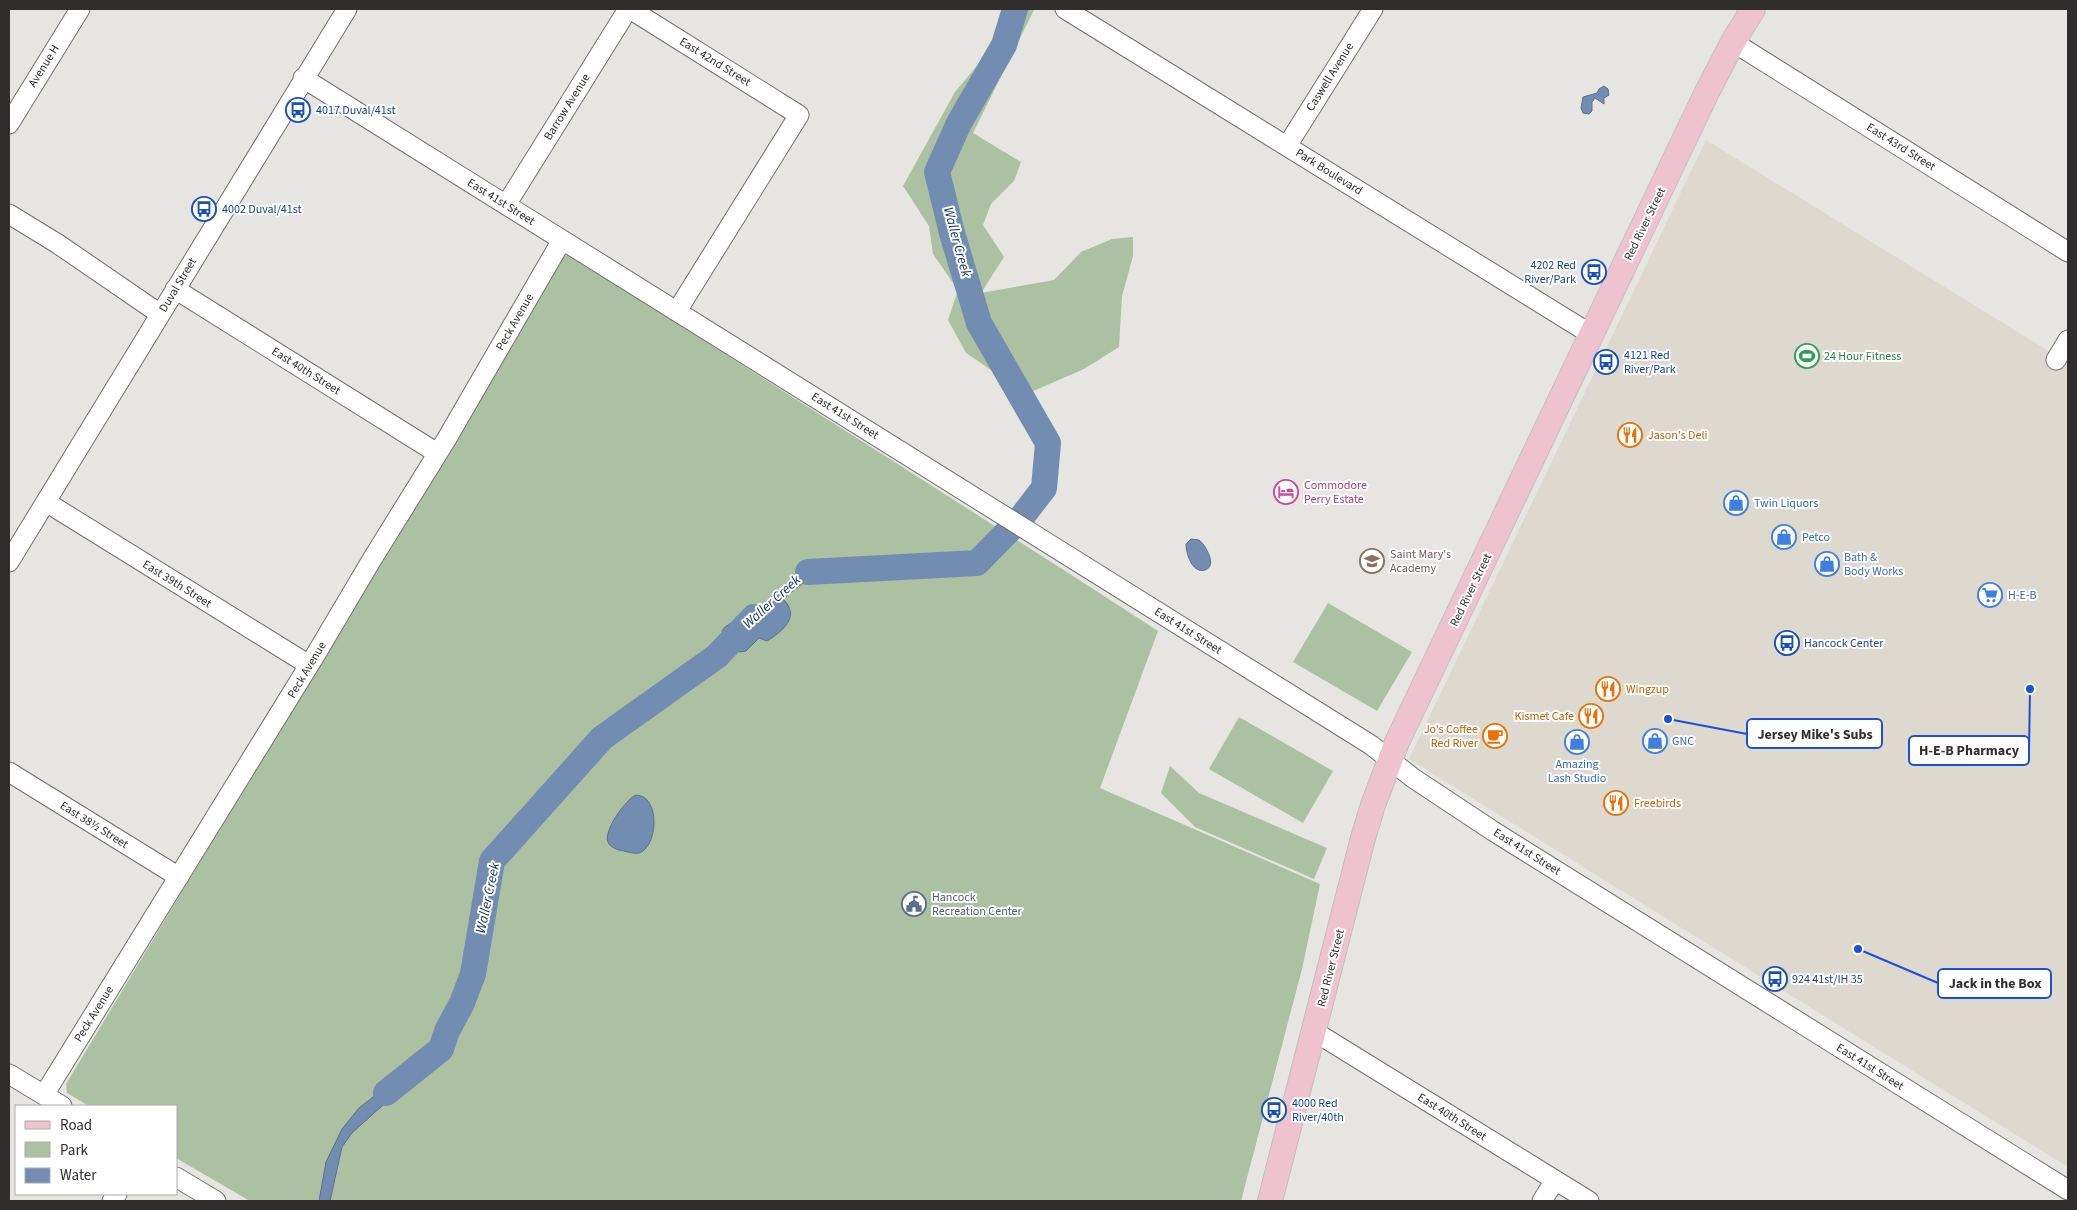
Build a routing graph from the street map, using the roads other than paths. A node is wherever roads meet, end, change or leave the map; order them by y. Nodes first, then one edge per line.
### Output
1 (80, 9) edge
2 (347, 9) edge
3 (629, 9) edge
4 (1065, 9) edge
5 (1373, 9) edge
6 (1753, 9) edge
7 (1733, 42) junction
8 (304, 78) junction
9 (9, 124) edge
10 (1287, 146) junction
11 (506, 205) junction
12 (9, 214) edge
13 (562, 240) junction
14 (2068, 252) edge
15 (175, 289) junction
16 (677, 311) junction
17 (160, 314) junction
18 (1592, 335) junction
19 (2068, 340) edge
20 (2056, 360) dead end
21 (437, 452) junction
22 (46, 502) junction
23 (9, 562) edge
24 (309, 665) junction
25 (1391, 760) junction
26 (9, 772) edge
27 (179, 878) junction
28 (1315, 1032) junction
29 (9, 1074) edge
30 (44, 1095) junction
31 (60, 1105) edge
32 (178, 1178) edge
33 (1555, 1180) junction
34 (2068, 1190) edge
35 (216, 1201) edge
36 (1270, 1201) edge
37 (1542, 1201) edge
38 (1588, 1201) edge

1 - 9 street, Avenue H
2 - 8 street, Duval Street
3 - 11 street, Barrow Avenue
3 - 16 street, East 42nd Street
4 - 10 street, Park Boulevard
5 - 10 street, Caswell Avenue
6 - 7 main road, Red River Street
7 - 14 street, East 43rd Street
7 - 18 main road, Red River Street
8 - 11 street, East 41st Street
8 - 15 street, Duval Street
10 - 18 street, Park Boulevard
11 - 13 street, East 41st Street
12 - 17 street
13 - 16 street, East 41st Street
13 - 21 street, Peck Avenue
15 - 17 street, Duval Street
15 - 21 street, East 40th Street
16 - 25 street, East 41st Street
17 - 22 street, Duval Street
18 - 25 main road, Red River Street
19 - 20 street
21 - 24 street, Peck Avenue
22 - 23 street, Duval Street
22 - 24 street, East 39th Street
24 - 27 street, Peck Avenue
25 - 28 main road, Red River Street
25 - 34 street, East 41st Street
26 - 27 street, East 38½ Street
27 - 30 street, Peck Avenue
28 - 33 street, East 40th Street
28 - 36 main road, Red River Street
29 - 30 street
30 - 31 street
32 - 35 street
33 - 37 street
33 - 38 street, East 40th Street

